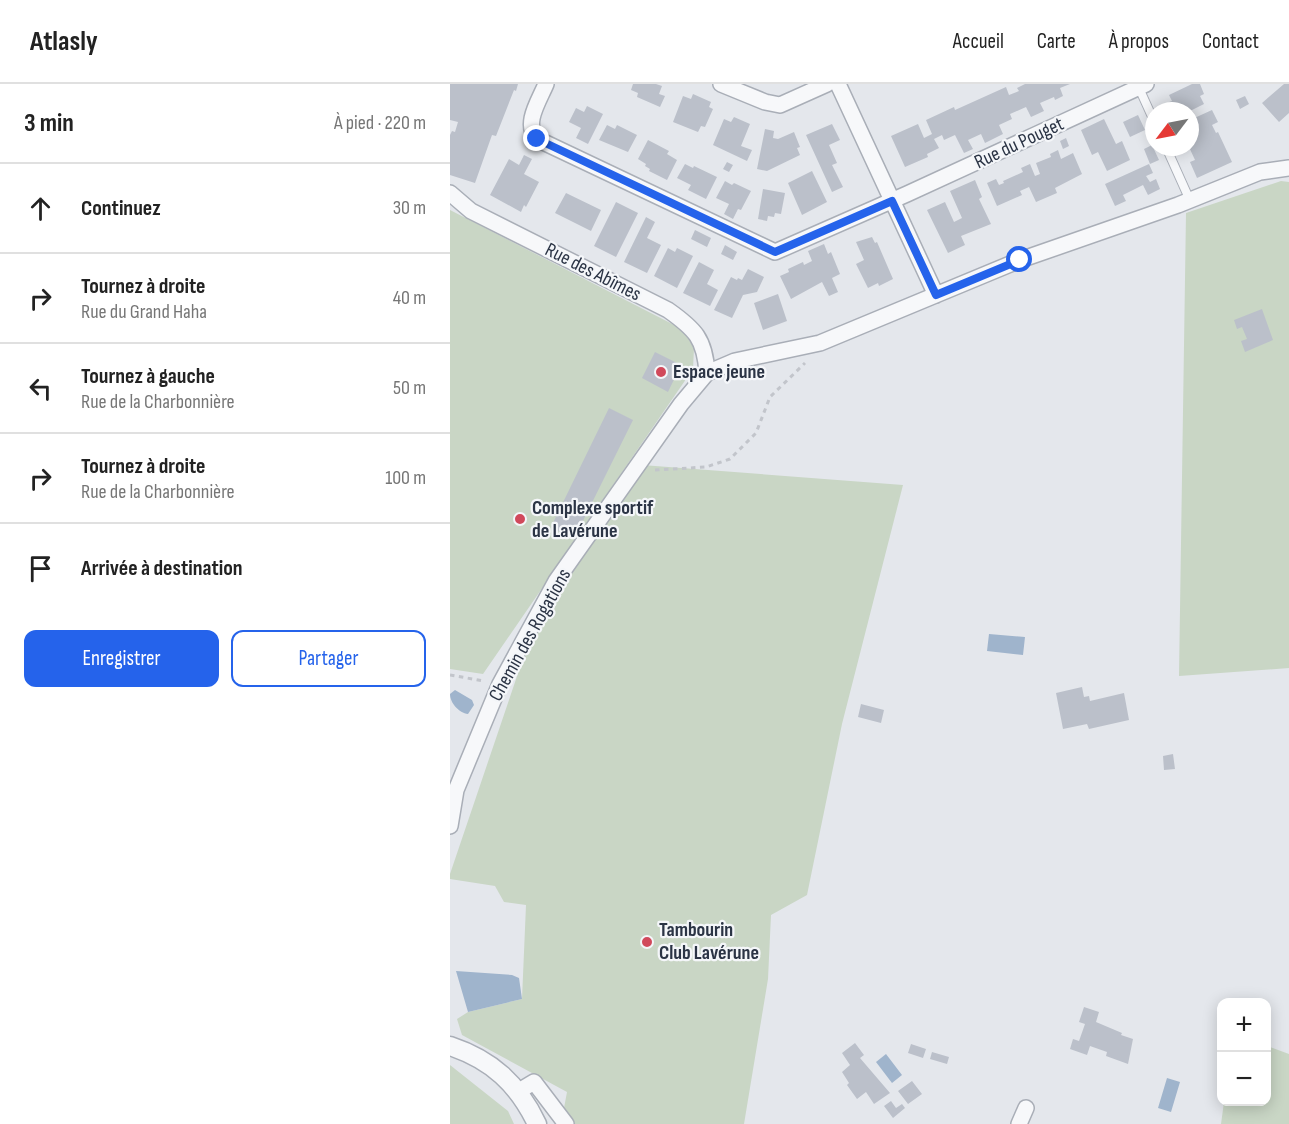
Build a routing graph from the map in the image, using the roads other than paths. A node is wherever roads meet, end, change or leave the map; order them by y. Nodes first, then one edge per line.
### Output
1 (546, 84) edge
2 (720, 84) edge
3 (827, 84) edge
4 (838, 84) edge
5 (1142, 86) edge
6 (1147, 102) edge
7 (1170, 156) edge
8 (1289, 168) edge
9 (450, 193) edge
10 (1188, 196) dead end
11 (892, 201) junction
12 (936, 295) junction
13 (707, 373) junction
14 (452, 804) edge
15 (450, 826) edge
16 (450, 1046) edge
17 (524, 1099) junction
18 (1026, 1108) dead end
19 (537, 1124) edge
20 (566, 1124) edge
21 (1019, 1124) edge

1 - 11 street, Rue du Pouget
2 - 3 street
4 - 11 street
5 - 6 lane
5 - 11 street, Rue du Pouget
7 - 10 lane
8 - 12 street
9 - 13 street, Rue des Abîmes
11 - 12 street
12 - 13 street
13 - 14 street, Chemin des Rogations
14 - 15 street, Chemin des Rogations
16 - 17 street
17 - 19 street
17 - 20 street
18 - 21 street

